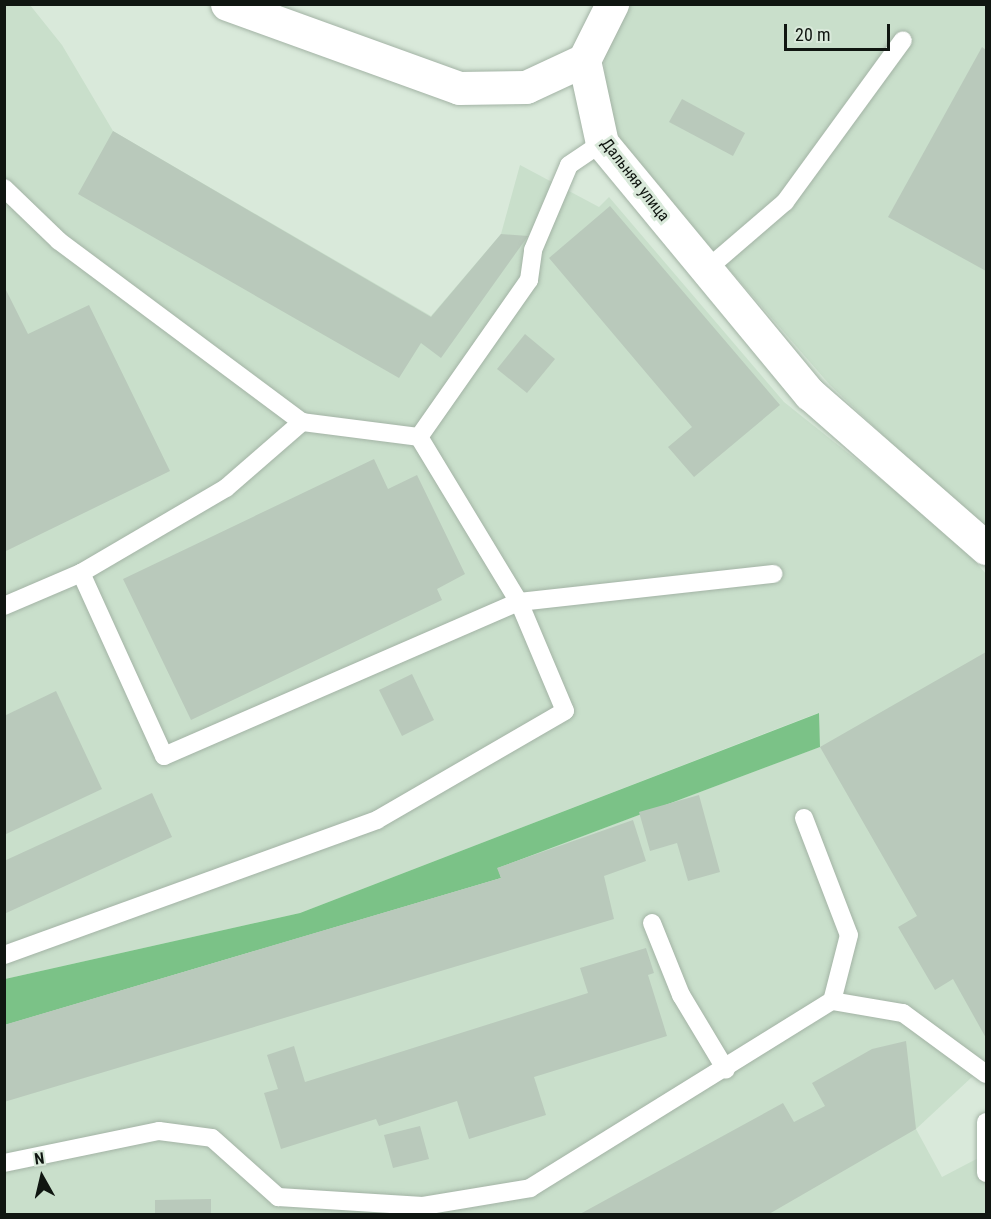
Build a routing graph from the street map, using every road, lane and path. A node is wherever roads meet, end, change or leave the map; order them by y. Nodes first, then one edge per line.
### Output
1 (227, 4) edge
2 (612, 4) edge
3 (903, 40) dead end
4 (584, 60) junction
5 (602, 143) junction
6 (6, 192) edge
7 (707, 269) junction
8 (302, 422) junction
9 (419, 437) junction
10 (987, 548) edge
11 (81, 573) junction
12 (773, 574) dead end
13 (519, 602) junction
14 (4, 606) edge
15 (804, 818) dead end
16 (652, 923) dead end
17 (4, 955) edge
18 (832, 1001) junction
19 (726, 1070) junction
20 (987, 1074) edge
21 (987, 1122) edge
22 (4, 1163) edge
23 (987, 1173) edge

1 - 4 street
2 - 4 street
3 - 7 lane
4 - 5 street, Дальняя улица
5 - 7 street, Дальняя улица
5 - 9 lane
6 - 8 lane
7 - 10 street, Дальняя улица
8 - 9 lane
8 - 11 lane
9 - 13 lane
11 - 13 lane
11 - 14 lane
12 - 13 lane
13 - 17 lane
15 - 18 lane
16 - 19 lane
18 - 19 lane
18 - 20 lane
19 - 22 lane
21 - 23 lane

